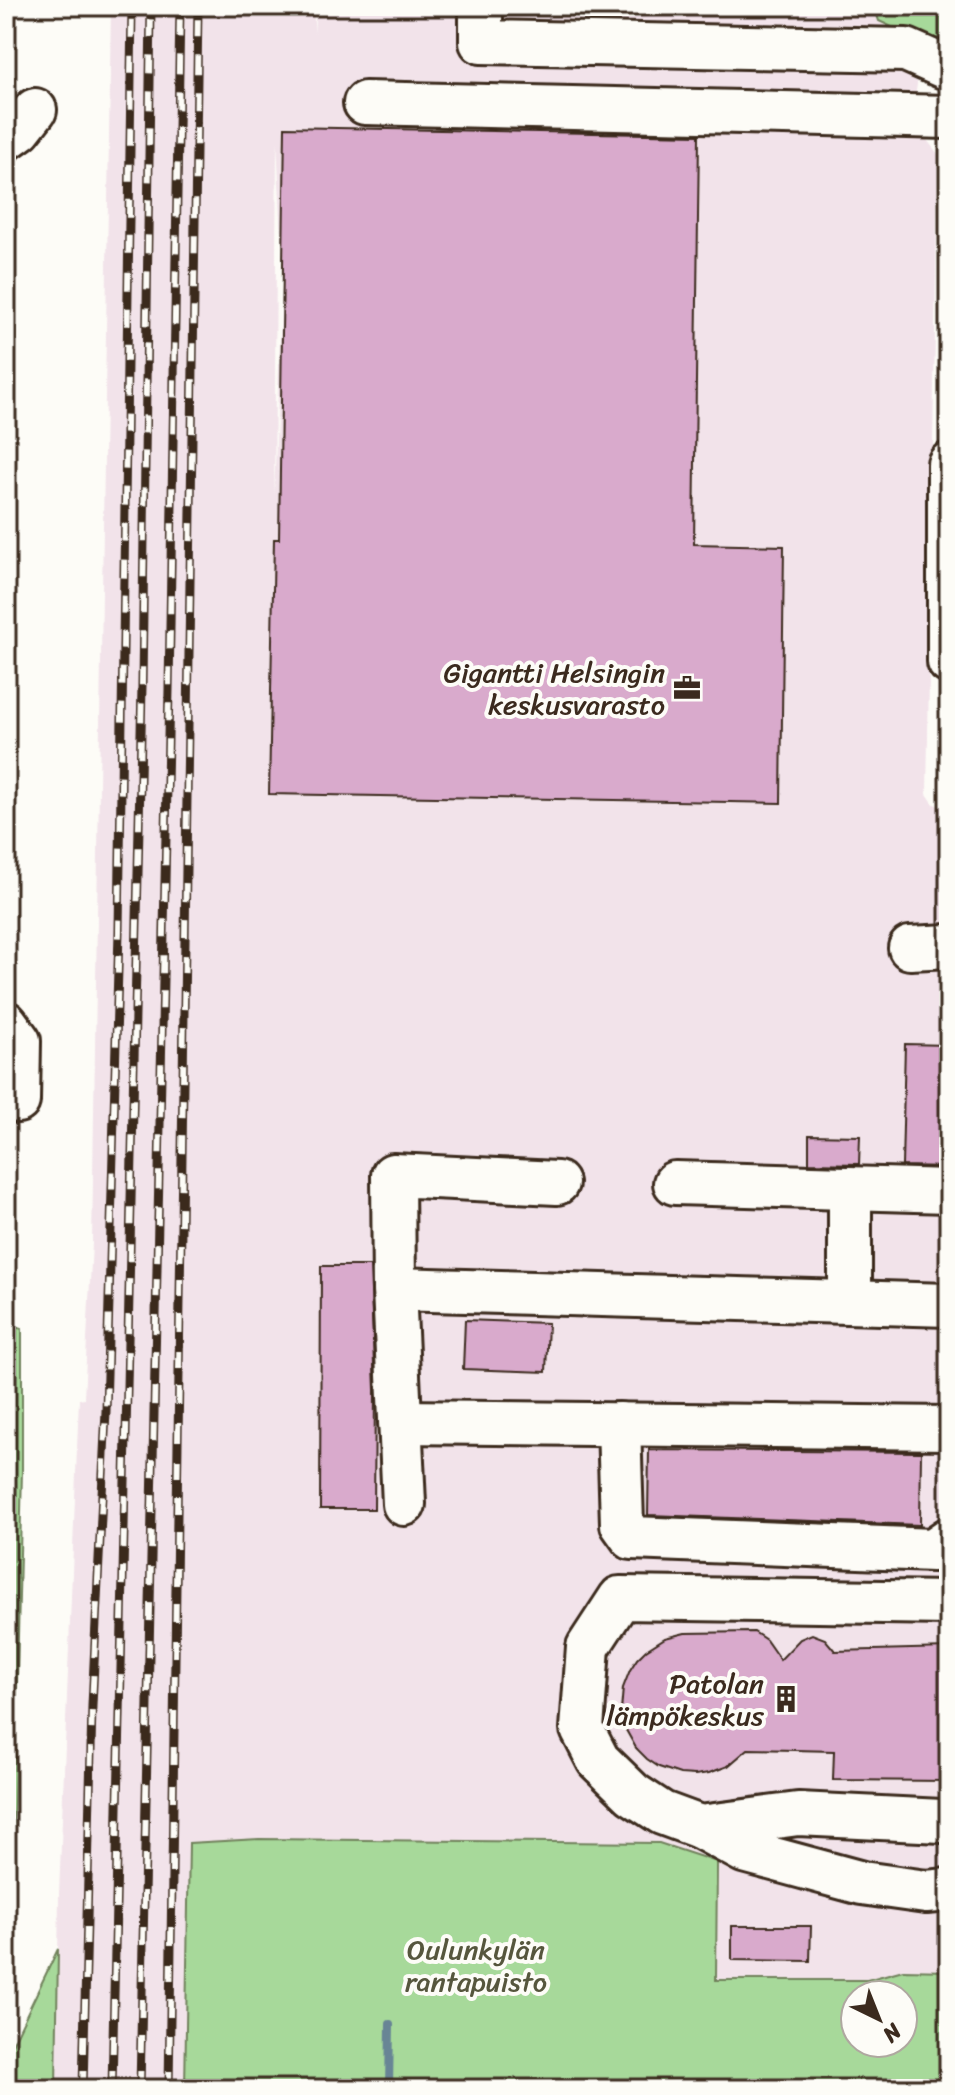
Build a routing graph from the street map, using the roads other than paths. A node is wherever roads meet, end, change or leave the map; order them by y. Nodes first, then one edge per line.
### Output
1 (481, 6) edge
2 (949, 70) edge
3 (365, 103) dead end
4 (35, 110) dead end
5 (949, 117) edge
6 (6, 139) edge
7 (949, 464) edge
8 (949, 662) edge
9 (6, 1023) edge
10 (18, 1101) dead end
11 (557, 1183) dead end
12 (675, 1183) dead end
13 (850, 1188) junction
14 (949, 1191) edge
15 (394, 1289) junction
16 (850, 1302) junction
17 (949, 1305) edge
18 (400, 1422) junction
19 (619, 1424) junction
20 (949, 1428) edge
21 (404, 1504) dead end
22 (949, 1539) edge
23 (949, 1603) edge
24 (949, 1820) edge
25 (700, 1827) junction
26 (949, 1890) edge

1 - 2 street
3 - 5 street
4 - 6 street
7 - 8 street
9 - 10 street
11 - 15 street
12 - 13 street
13 - 14 street
13 - 16 street
15 - 16 street
15 - 18 street
16 - 17 street
18 - 19 street
18 - 21 street
19 - 20 street
19 - 22 street
23 - 25 street
24 - 25 street
25 - 26 street

